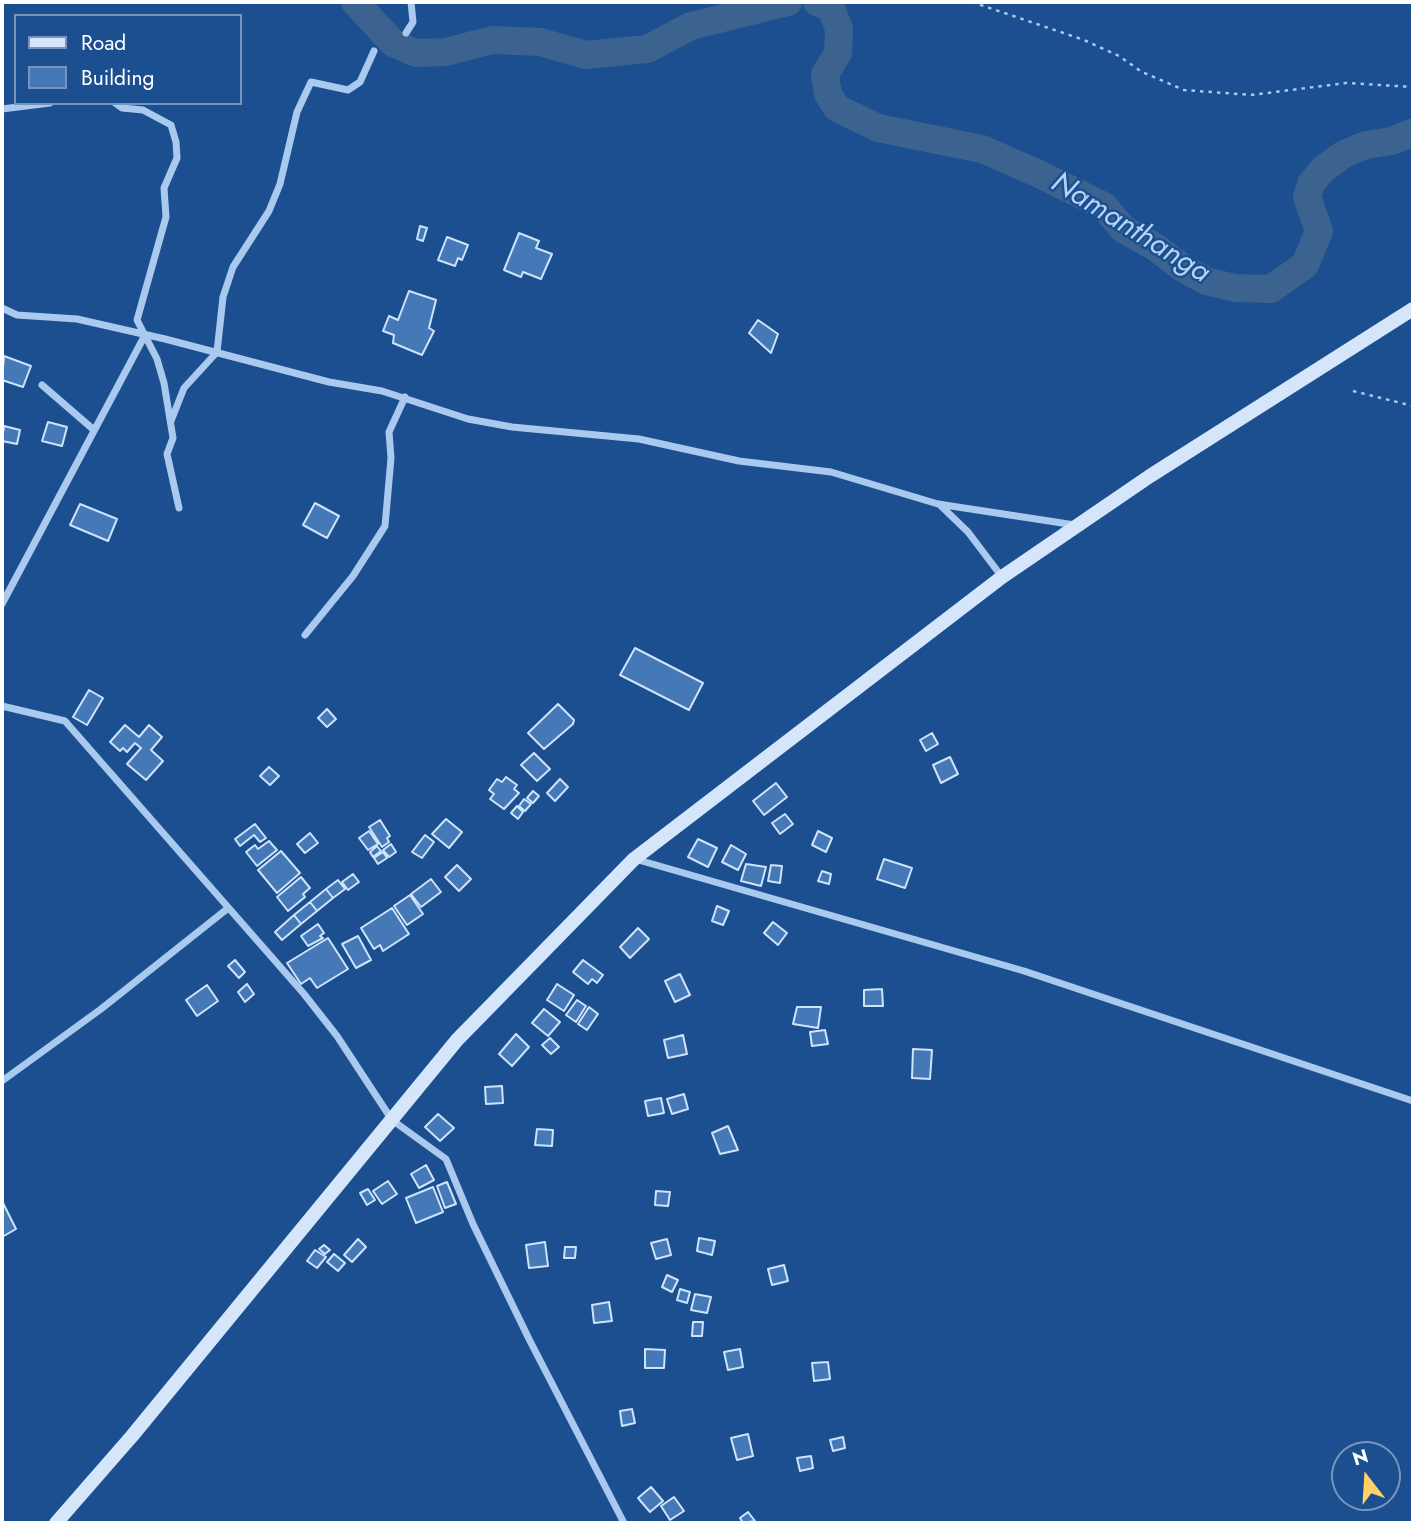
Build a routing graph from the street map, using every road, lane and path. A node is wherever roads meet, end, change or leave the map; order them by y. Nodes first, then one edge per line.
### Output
1 (411, 2) edge
2 (972, 2) edge
3 (406, 33) dead end
4 (374, 51) dead end
5 (1413, 87) edge
6 (34, 105) edge
7 (118, 105) edge
8 (2, 109) edge
9 (2, 308) edge
10 (1413, 309) edge
11 (145, 335) junction
12 (217, 352) junction
13 (42, 385) dead end
14 (1353, 391) dead end
15 (405, 397) junction
16 (1413, 406) edge
17 (171, 421) junction
18 (94, 430) junction
19 (938, 504) junction
20 (179, 508) dead end
21 (1077, 526) junction
22 (1002, 578) junction
23 (2, 604) edge
24 (306, 635) dead end
25 (2, 706) edge
26 (634, 859) junction
27 (227, 909) junction
28 (2, 1081) edge
29 (1413, 1101) edge
30 (392, 1120) junction
31 (56, 1523) edge
32 (624, 1523) edge

1 - 3 street
2 - 5 path
4 - 12 street
6 - 8 street
7 - 11 street
9 - 11 street
10 - 21 street
11 - 12 street
11 - 17 street
11 - 18 street
12 - 15 street
12 - 17 street
13 - 18 street
14 - 16 path
15 - 19 street
15 - 24 street
17 - 20 street
18 - 23 street
19 - 21 street
19 - 22 street
21 - 22 street
22 - 26 street
25 - 27 street
26 - 29 street
26 - 30 street
27 - 28 street
27 - 30 street
30 - 31 street
30 - 32 street

